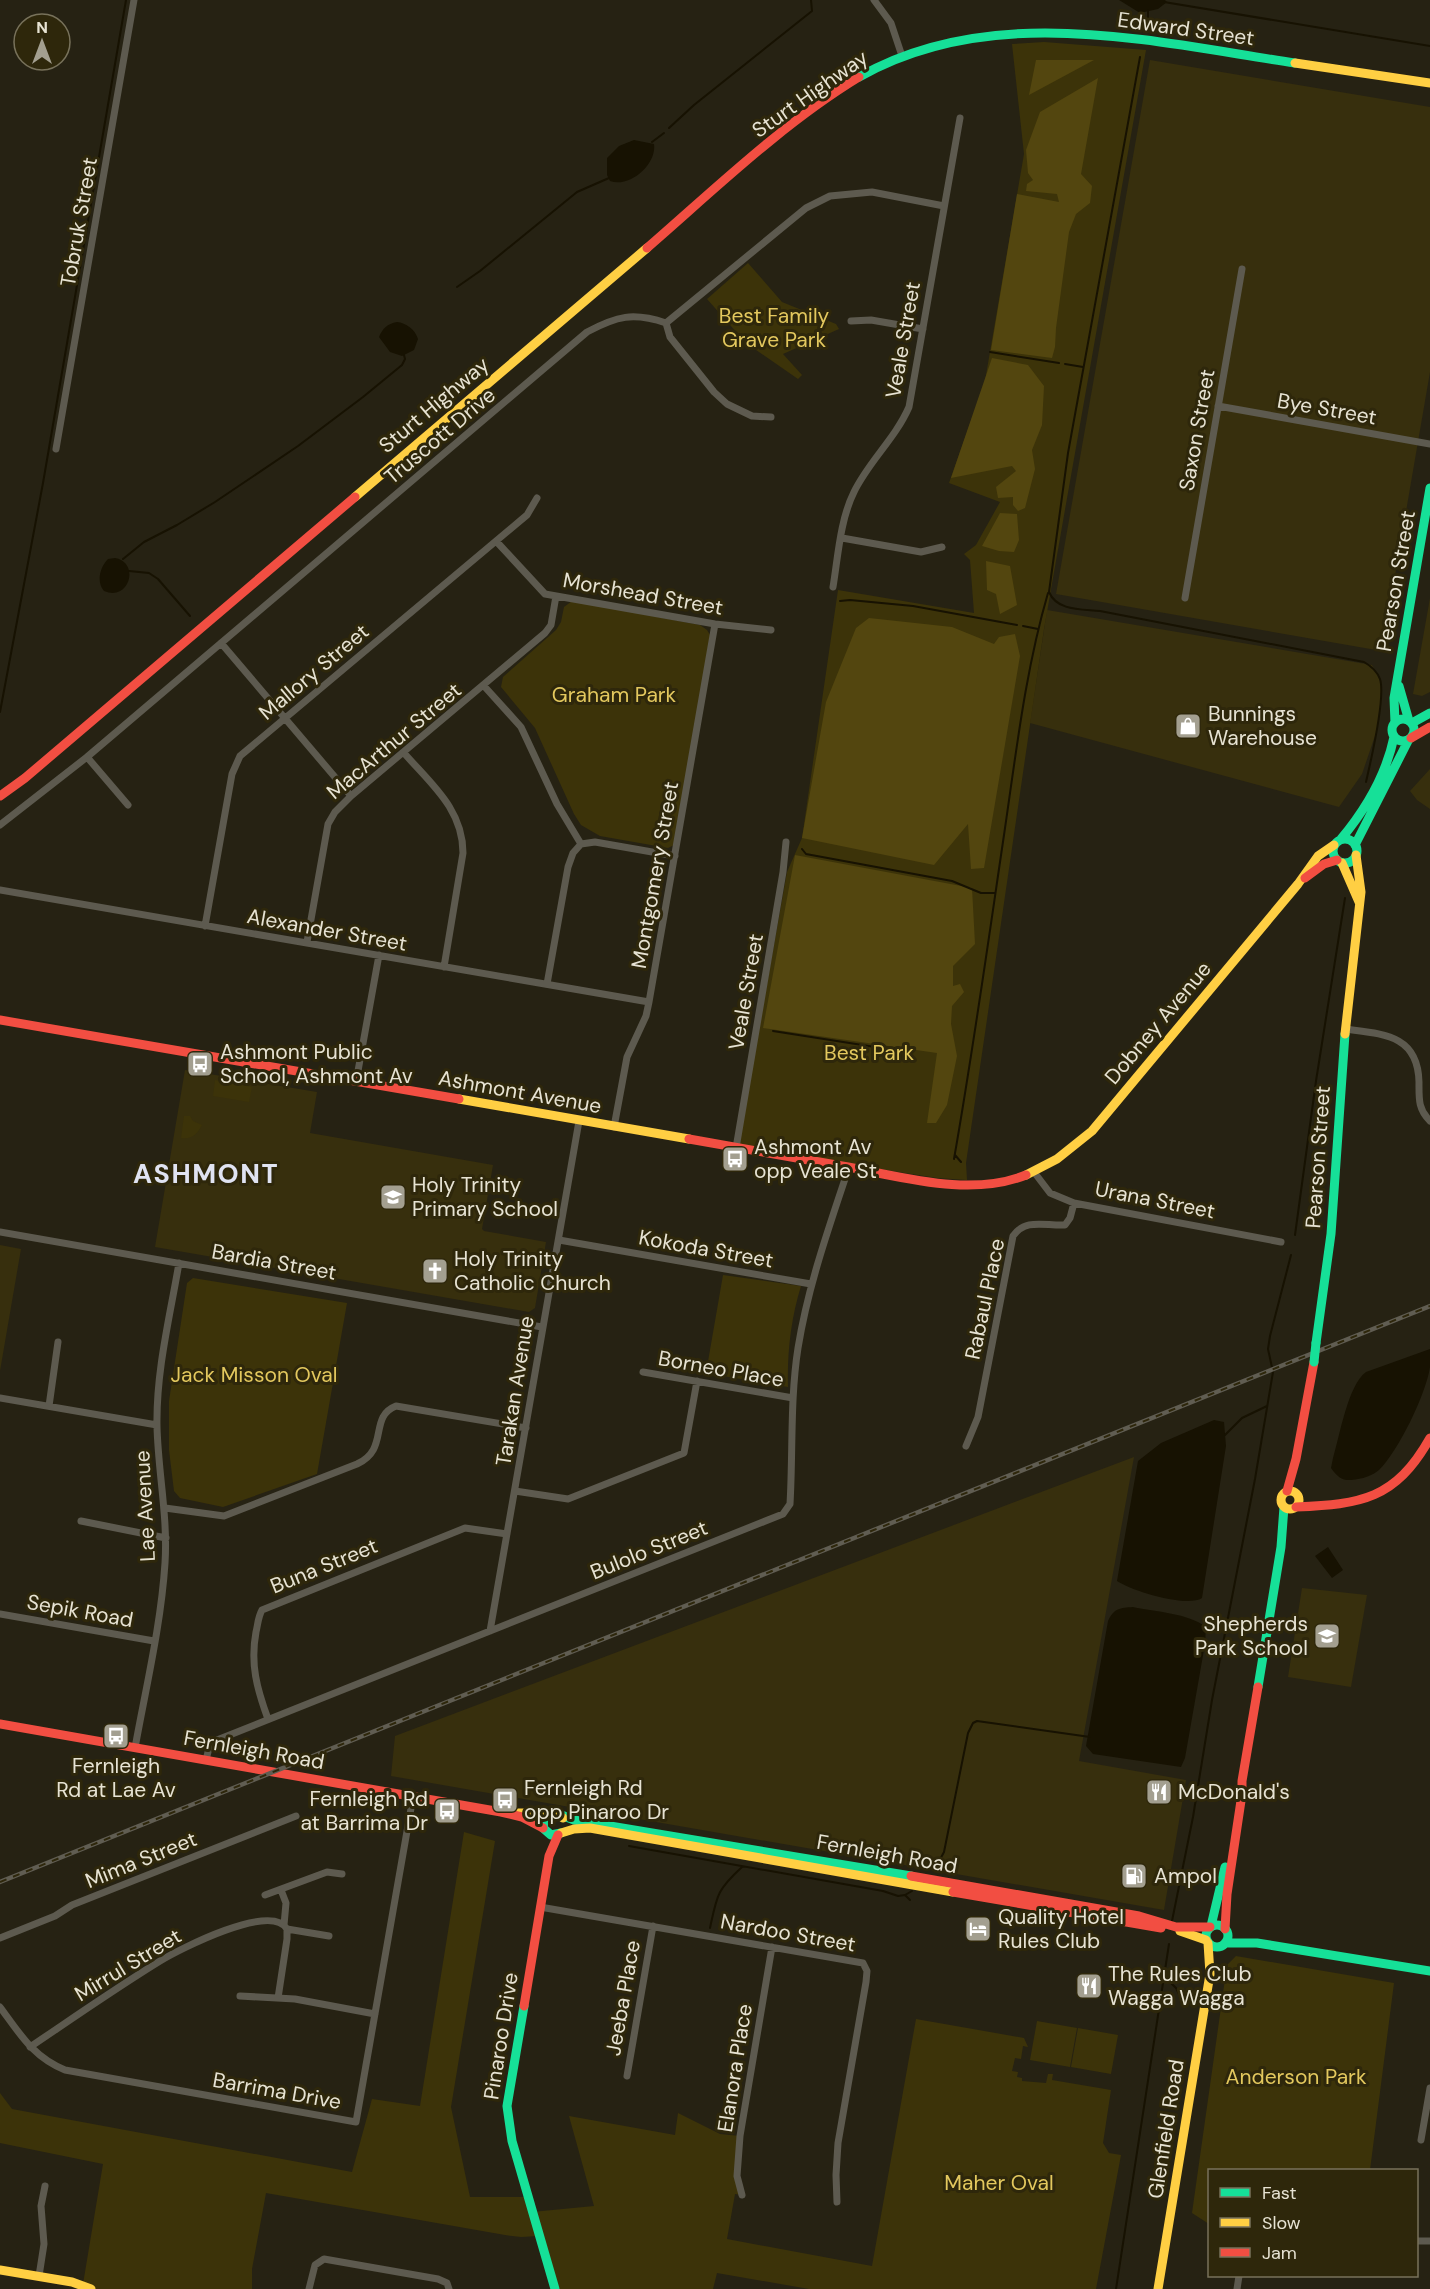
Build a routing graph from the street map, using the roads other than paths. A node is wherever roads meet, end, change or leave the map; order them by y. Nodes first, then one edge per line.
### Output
1 (134, 0) edge
2 (874, 0) edge
3 (902, 56) junction
4 (1430, 83) edge
5 (960, 118) dead end
6 (944, 206) junction
7 (1242, 269) dead end
8 (851, 321) dead end
9 (666, 323) junction
10 (923, 329) junction
11 (1218, 406) junction
12 (771, 417) dead end
13 (1430, 444) edge
14 (56, 449) dead end
15 (1430, 488) edge
16 (537, 498) dead end
17 (842, 538) junction
18 (496, 541) junction
19 (942, 548) dead end
20 (833, 587) dead end
21 (556, 596) junction
22 (1185, 598) dead end
23 (715, 624) junction
24 (771, 630) dead end
25 (221, 643) junction
26 (1397, 681) junction
27 (484, 686) junction
28 (1430, 713) edge
29 (286, 717) junction
30 (1411, 722) junction
31 (1395, 723) junction
32 (1430, 727) edge
33 (1394, 737) junction
34 (1409, 740) junction
35 (404, 753) junction
36 (87, 757) junction
37 (0, 796) edge
38 (351, 796) junction
39 (128, 805) dead end
40 (0, 825) edge
41 (786, 842) dead end
42 (1337, 842) junction
43 (581, 844) junction
44 (1355, 845) junction
45 (1356, 855) junction
46 (675, 856) junction
47 (1340, 862) junction
48 (1298, 884) junction
49 (0, 890) edge
50 (1359, 902) junction
51 (205, 926) junction
52 (307, 942) junction
53 (379, 955) junction
54 (444, 967) junction
55 (547, 984) junction
56 (649, 1002) junction
57 (0, 1020) edge
58 (1345, 1029) junction
59 (356, 1082) junction
60 (579, 1121) junction
61 (1430, 1121) edge
62 (614, 1127) junction
63 (736, 1148) junction
64 (849, 1167) junction
65 (1034, 1172) junction
66 (1074, 1203) junction
67 (0, 1232) edge
68 (559, 1240) junction
69 (1281, 1242) dead end
70 (179, 1263) junction
71 (811, 1284) junction
72 (542, 1327) junction
73 (58, 1342) dead end
74 (643, 1372) dead end
75 (697, 1381) junction
76 (0, 1398) edge
77 (793, 1398) junction
78 (50, 1406) junction
79 (157, 1425) junction
80 (526, 1428) junction
81 (1430, 1438) edge
82 (966, 1446) dead end
83 (515, 1491) junction
84 (1292, 1501) junction
85 (165, 1508) junction
86 (81, 1521) dead end
87 (507, 1534) junction
88 (166, 1538) junction
89 (0, 1614) edge
90 (490, 1631) junction
91 (154, 1641) junction
92 (268, 1719) junction
93 (0, 1724) edge
94 (135, 1748) junction
95 (206, 1760) junction
96 (1242, 1781) junction
97 (413, 1797) junction
98 (501, 1812) junction
99 (555, 1814) junction
100 (296, 1816) dead end
101 (545, 1830) junction
102 (559, 1834) junction
103 (549, 1856) junction
104 (342, 1874) dead end
105 (280, 1890) junction
106 (265, 1895) dead end
107 (540, 1907) junction
108 (652, 1926) junction
109 (286, 1927) junction
110 (1210, 1927) junction
111 (1226, 1930) junction
112 (329, 1936) dead end
113 (0, 1938) edge
114 (1207, 1942) junction
115 (1257, 1943) junction
116 (1224, 1944) junction
117 (772, 1947) junction
118 (1430, 1971) edge
119 (1210, 1974) junction
120 (240, 1995) dead end
121 (278, 1998) junction
122 (0, 2007) edge
123 (375, 2014) junction
124 (30, 2047) junction
125 (627, 2076) dead end
126 (1430, 2088) edge
127 (1421, 2140) dead end
128 (45, 2186) dead end
129 (742, 2195) dead end
130 (837, 2202) dead end
131 (0, 2270) edge
132 (39, 2276) junction
133 (91, 2289) edge
134 (309, 2289) edge
135 (449, 2289) edge
136 (555, 2289) edge
137 (1158, 2289) edge

1 - 14 street, Tobruk Street
2 - 3 street
3 - 4 main road, Edward Street
3 - 37 main road, Sturt Highway
5 - 6 street, Veale Street
6 - 9 street
6 - 10 street, Veale Street
7 - 11 street, Saxon Street
8 - 10 street
9 - 12 street
9 - 25 street, Truscott Drive
10 - 17 street, Veale Street
11 - 13 street, Bye Street
11 - 22 street, Saxon Street
15 - 26 main road, Pearson Street
16 - 18 street, Mallory Street
17 - 19 street
17 - 20 street, Veale Street
18 - 21 street, Morshead Street
18 - 29 street, Mallory Street
21 - 23 street, Morshead Street
21 - 27 street, MacArthur Street
23 - 24 street, Morshead Street
23 - 46 street, Montgomery Street
25 - 29 street
25 - 36 street, Truscott Drive
26 - 30 main road, Pearson Street
26 - 31 main road, Pearson Street
27 - 35 street, MacArthur Street
27 - 43 street
28 - 30 main road
29 - 38 street
29 - 51 street, Mallory Street
30 - 31 main road
30 - 34 main road
31 - 33 main road
32 - 34 main road
33 - 34 main road
33 - 42 main road, Dobney Avenue
34 - 44 main road
35 - 38 street, MacArthur Street
35 - 54 street
36 - 39 street
36 - 40 street, Truscott Drive
38 - 52 street, MacArthur Street
41 - 63 street, Veale Street
42 - 44 main road
42 - 47 main road
42 - 48 main road, Dobney Avenue
43 - 46 street
43 - 55 street
44 - 45 main road
45 - 47 main road
45 - 50 main road, Pearson Street
46 - 56 street, Montgomery Street
47 - 48 main road, Dobney Avenue
47 - 50 main road
48 - 65 main road, Dobney Avenue
49 - 51 street, Alexander Street
50 - 58 main road, Pearson Street
51 - 52 street, Alexander Street
52 - 53 street, Alexander Street
53 - 54 street, Alexander Street
53 - 59 street
54 - 55 street, Alexander Street
55 - 56 street, Alexander Street
56 - 62 street, Montgomery Street
57 - 59 main road, Ashmont Avenue
58 - 61 street
58 - 84 main road, Pearson Street, bridge
59 - 60 main road, Ashmont Avenue
60 - 62 main road, Ashmont Avenue
60 - 68 street, Tarakan Avenue
62 - 63 main road, Ashmont Avenue
63 - 64 main road, Ashmont Avenue
64 - 65 main road, Ashmont Avenue
64 - 71 street, Bulolo Street
65 - 66 street, Urana Street
66 - 69 street, Urana Street
66 - 82 street, Rabaul Place
67 - 70 street, Bardia Street
68 - 71 street, Kokoda Street
68 - 72 street, Tarakan Avenue
70 - 72 street, Bardia Street
70 - 79 street, Lae Avenue
71 - 77 street, Bulolo Street
72 - 80 street, Tarakan Avenue
73 - 78 street
74 - 75 street, Borneo Place
75 - 77 street, Borneo Place
75 - 83 street
76 - 78 street
77 - 90 street, Bulolo Street
78 - 79 street
79 - 85 street, Lae Avenue
80 - 83 street, Tarakan Avenue
80 - 85 street
81 - 84 main road
83 - 87 street, Tarakan Avenue
84 - 96 main road, Pearson Street
85 - 88 street, Lae Avenue
86 - 88 street
87 - 90 street, Tarakan Avenue
87 - 92 street, Buna Street
88 - 91 street, Lae Avenue
89 - 91 street, Sepik Road
90 - 92 street, Bulolo Street
91 - 94 street, Lae Avenue
92 - 95 street, Bulolo Street
93 - 94 main road, Fernleigh Road
94 - 95 main road, Fernleigh Road
95 - 97 main road, Fernleigh Road
96 - 110 main road, Pearson Street
96 - 111 main road, Pearson Street
97 - 98 main road, Fernleigh Road
97 - 123 street, Barrima Drive
98 - 99 main road, Fernleigh Road
98 - 101 main road, Fernleigh Road
99 - 101 main road
99 - 102 main road
99 - 110 main road, Fernleigh Road
100 - 113 street, Mima Street
101 - 102 main road
101 - 103 main road, Pinaroo Drive
102 - 103 main road, Pinaroo Drive
102 - 114 main road, Fernleigh Road
103 - 107 main road, Pinaroo Drive
104 - 105 street
105 - 106 street
105 - 109 street
107 - 108 street, Nardoo Street
107 - 136 main road, Pinaroo Drive
108 - 117 street, Nardoo Street
108 - 125 street, Jeeba Place
109 - 112 street, Mirrul Street
109 - 121 street
109 - 124 street, Mirrul Street
110 - 111 main road
110 - 114 main road
111 - 115 main road
111 - 116 main road
114 - 116 main road
114 - 119 main road, Glenfield Road
115 - 116 main road
115 - 118 main road
116 - 119 main road, Glenfield Road
117 - 129 street, Elanora Place
117 - 130 street, Nardoo Street
119 - 137 main road, Glenfield Road
120 - 121 street
121 - 123 street
122 - 124 street, Barrima Drive
123 - 124 street, Barrima Drive
126 - 127 street
128 - 132 street
131 - 132 main road
132 - 133 main road
134 - 135 street

